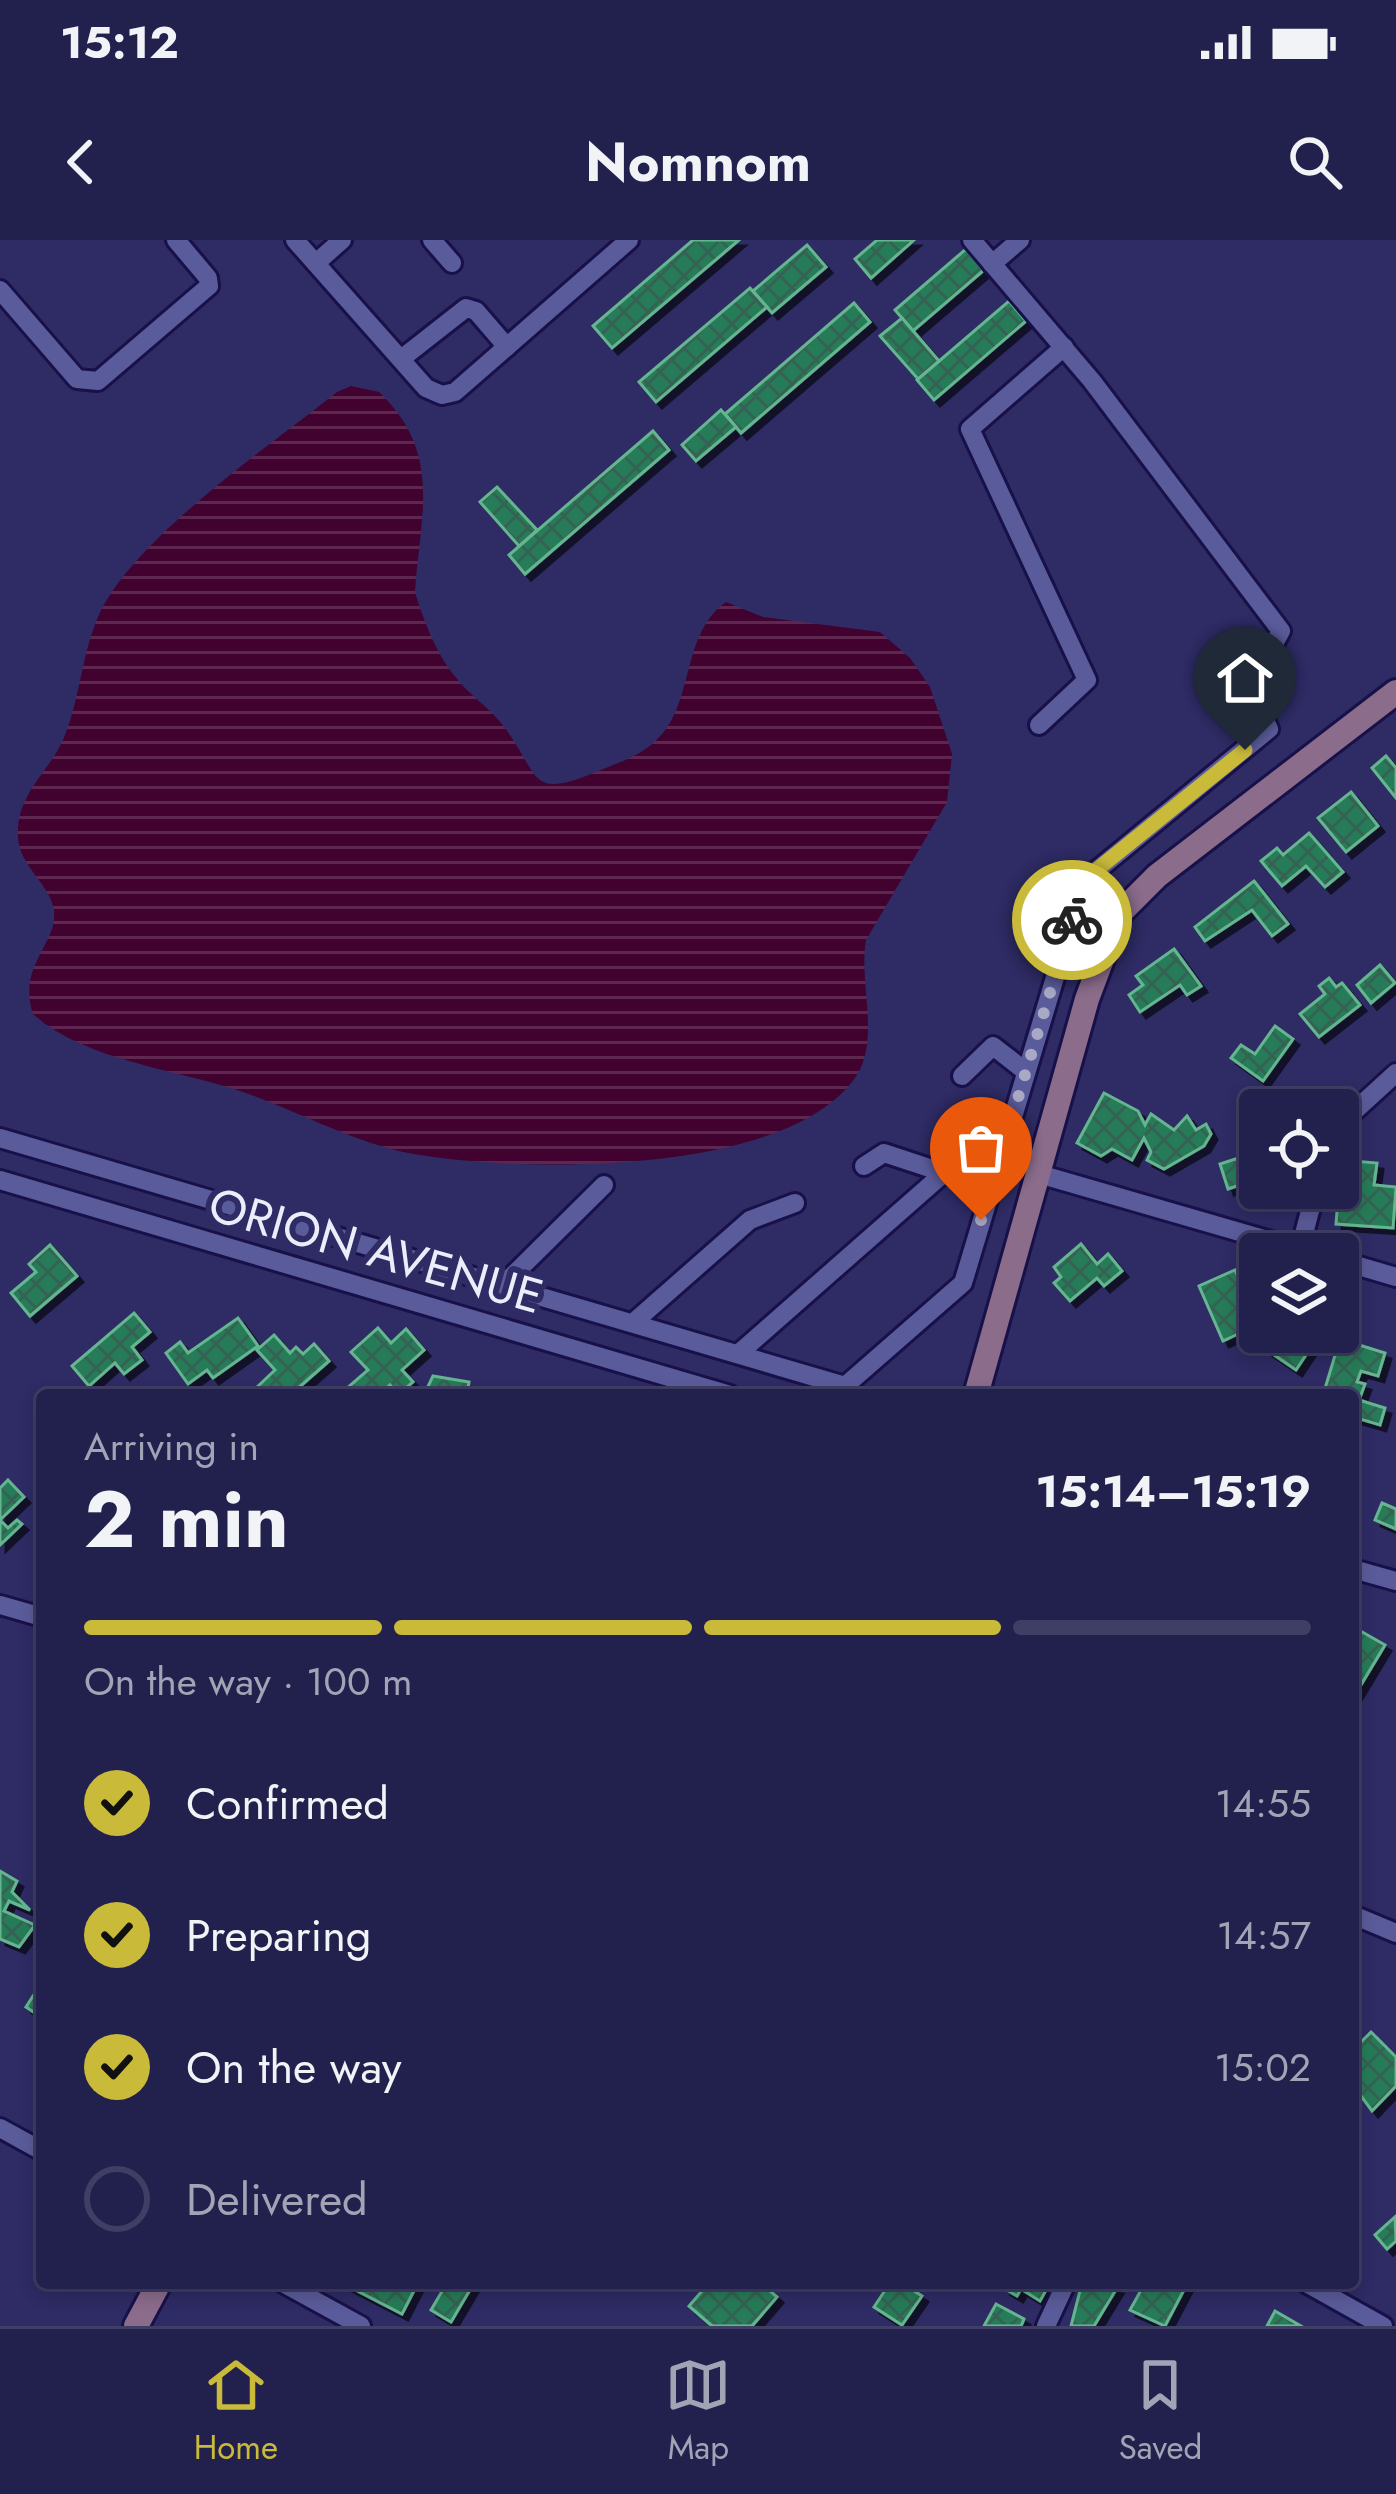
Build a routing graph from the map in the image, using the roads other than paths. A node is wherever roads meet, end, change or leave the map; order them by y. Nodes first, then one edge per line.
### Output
1 (176, 240) edge
2 (296, 240) edge
3 (342, 240) edge
4 (432, 240) edge
5 (629, 240) edge
6 (972, 240) edge
7 (1020, 240) edge
8 (316, 263) junction
9 (452, 263) dead end
10 (992, 264) junction
11 (0, 290) edge
12 (1064, 346) junction
13 (507, 347) junction
14 (401, 359) junction
15 (1396, 692) edge
16 (1039, 725) dead end
17 (1025, 1071) junction
18 (1396, 1073) edge
19 (962, 1076) dead end
20 (1359, 1107) edge
21 (0, 1138) edge
22 (864, 1166) dead end
23 (944, 1173) junction
24 (1039, 1174) junction
25 (0, 1180) edge
26 (604, 1185) dead end
27 (990, 1188) junction
28 (795, 1203) dead end
29 (1242, 1233) edge
30 (1359, 1266) edge
31 (1396, 1277) edge
32 (504, 1284) junction
33 (634, 1322) junction
34 (739, 1354) junction
35 (710, 1389) edge
36 (978, 1389) edge
37 (1359, 1571) edge
38 (1396, 1581) edge
39 (0, 1605) edge
40 (36, 1615) edge
41 (1359, 1918) edge
42 (1396, 1934) edge
43 (0, 2128) edge
44 (36, 2148) edge
45 (156, 2289) edge
46 (294, 2289) edge
47 (1063, 2289) edge
48 (1317, 2289) edge
49 (136, 2326) edge
50 (361, 2326) edge
51 (1046, 2326) edge
52 (1382, 2326) edge

1 - 11 street
2 - 8 street
3 - 8 street
4 - 9 street
5 - 13 street
6 - 10 street
7 - 10 street
8 - 14 street
10 - 12 street
12 - 16 street
12 - 17 street
13 - 14 street
13 - 14 street
15 - 24 street
17 - 19 street
17 - 27 street
18 - 20 street
21 - 32 street
22 - 23 street
23 - 27 street
23 - 34 street
24 - 29 street
24 - 36 street
25 - 35 street, ORION AVENUE
26 - 32 street
27 - 34 street
28 - 33 street
30 - 31 street
32 - 33 street
33 - 34 street
37 - 38 street
39 - 40 street
41 - 42 street
43 - 44 street
45 - 49 street
46 - 50 street
47 - 51 street
48 - 52 street

